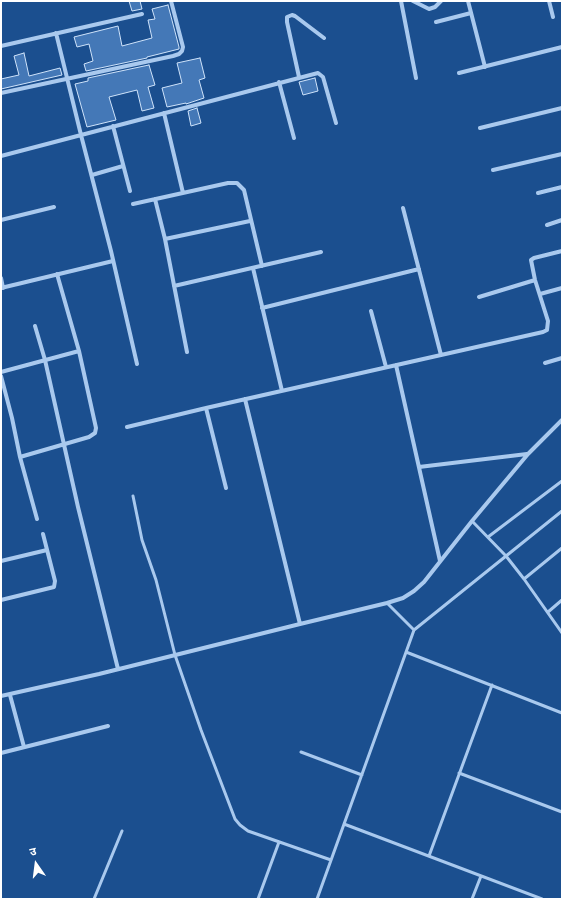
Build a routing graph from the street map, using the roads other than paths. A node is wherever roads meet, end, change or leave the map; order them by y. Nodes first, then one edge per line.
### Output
1 (171, 1) edge
2 (401, 1) edge
3 (413, 1) edge
4 (441, 1) edge
5 (468, 1) edge
6 (549, 1) edge
7 (471, 13) junction
8 (142, 14) dead end
9 (553, 17) dead end
10 (436, 22) dead end
11 (56, 33) junction
12 (324, 38) dead end
13 (1, 46) edge
14 (562, 47) edge
15 (485, 67) junction
16 (459, 74) dead end
17 (299, 77) junction
18 (416, 78) dead end
19 (68, 79) junction
20 (279, 82) junction
21 (1, 93) edge
22 (562, 108) edge
23 (164, 113) junction
24 (336, 124) dead end
25 (112, 126) junction
26 (480, 128) dead end
27 (81, 135) junction
28 (294, 138) dead end
29 (562, 154) edge
30 (1, 156) edge
31 (123, 166) junction
32 (493, 170) dead end
33 (92, 175) junction
34 (562, 187) edge
35 (130, 191) dead end
36 (183, 193) junction
37 (538, 193) dead end
38 (155, 199) junction
39 (133, 204) dead end
40 (54, 207) dead end
41 (403, 208) dead end
42 (1, 220) edge
43 (562, 220) edge
44 (250, 221) junction
45 (547, 225) dead end
46 (165, 239) junction
47 (562, 250) edge
48 (321, 252) dead end
49 (113, 260) junction
50 (262, 266) junction
51 (253, 268) junction
52 (419, 269) junction
53 (57, 274) junction
54 (1, 278) edge
55 (535, 280) junction
56 (174, 286) junction
57 (2, 288) edge
58 (562, 288) edge
59 (540, 294) junction
60 (479, 297) dead end
61 (262, 308) junction
62 (371, 311) dead end
63 (35, 326) dead end
64 (79, 351) junction
65 (187, 352) dead end
66 (441, 355) junction
67 (562, 358) edge
68 (44, 360) junction
69 (545, 362) dead end
70 (137, 364) dead end
71 (396, 365) junction
72 (386, 367) junction
73 (1, 372) edge
74 (1, 376) edge
75 (282, 391) junction
76 (245, 399) junction
77 (206, 408) junction
78 (562, 420) edge
79 (127, 427) dead end
80 (63, 444) junction
81 (528, 454) junction
82 (20, 457) junction
83 (419, 467) junction
84 (562, 481) edge
85 (226, 488) dead end
86 (133, 496) dead end
87 (562, 511) edge
88 (37, 519) dead end
89 (472, 521) junction
90 (42, 534) dead end
91 (488, 537) junction
92 (562, 548) edge
93 (47, 550) junction
94 (506, 556) junction
95 (1, 561) edge
96 (440, 561) junction
97 (524, 578) junction
98 (1, 600) edge
99 (562, 600) edge
100 (387, 603) junction
101 (548, 612) junction
102 (300, 624) junction
103 (414, 630) junction
104 (562, 633) edge
105 (406, 652) junction
106 (175, 655) junction
107 (118, 669) junction
108 (492, 685) junction
109 (10, 695) junction
110 (1, 696) edge
111 (562, 713) edge
112 (108, 726) dead end
113 (24, 748) junction
114 (301, 752) dead end
115 (1, 753) edge
116 (460, 773) junction
117 (362, 775) junction
118 (562, 812) edge
119 (344, 824) junction
120 (122, 831) dead end
121 (279, 842) junction
122 (429, 856) junction
123 (331, 860) junction
124 (481, 876) junction
125 (94, 899) edge
126 (258, 899) edge
127 (317, 899) edge
128 (472, 899) edge
129 (542, 899) edge

1 - 19 street
2 - 18 street
3 - 4 street
5 - 7 street
6 - 9 street
7 - 10 street
7 - 15 street
8 - 11 street
11 - 13 street
11 - 19 street
12 - 17 street
14 - 15 street
15 - 16 street
17 - 20 street
17 - 24 street
19 - 21 street
19 - 27 street
20 - 23 street
20 - 28 street
22 - 26 street
23 - 25 street
23 - 36 street
25 - 27 street
25 - 31 street
27 - 30 street
27 - 33 street
29 - 32 street
31 - 33 street
31 - 35 street
33 - 49 street
34 - 37 street
36 - 38 street
36 - 44 street
38 - 39 street
38 - 46 street
40 - 42 street
41 - 52 street
43 - 45 street
44 - 46 street
44 - 50 street
46 - 56 street
47 - 55 street
48 - 50 street
49 - 53 street
49 - 70 street
50 - 51 street
51 - 56 street
51 - 61 street
52 - 61 street
52 - 66 street
53 - 57 street
53 - 64 street
54 - 57 street
55 - 59 street
55 - 60 street
56 - 65 street
58 - 59 street
59 - 66 street
61 - 75 street
62 - 72 street
63 - 68 street
64 - 68 street
64 - 80 street
66 - 71 street
67 - 69 street
68 - 73 street
68 - 80 street
71 - 72 street
71 - 83 street
72 - 75 street
74 - 82 street
75 - 76 street
76 - 77 street
76 - 102 street
77 - 79 street
77 - 85 street
78 - 81 street
80 - 82 street
80 - 107 street
81 - 83 street
81 - 89 street
82 - 88 street
83 - 96 street
84 - 91 lane
86 - 106 lane
87 - 94 lane
89 - 91 lane
89 - 96 street
90 - 93 street
91 - 94 lane
92 - 97 lane
93 - 95 street
93 - 98 street
94 - 97 lane
94 - 103 lane
96 - 100 street
97 - 101 lane
99 - 101 lane
100 - 102 street
100 - 103 lane
101 - 104 lane
102 - 106 street
103 - 105 lane
105 - 108 lane
105 - 117 lane
106 - 107 street
106 - 121 lane
107 - 109 street
108 - 111 lane
108 - 116 lane
109 - 110 street
109 - 113 street
112 - 113 street
113 - 115 street
114 - 117 lane
116 - 118 lane
116 - 122 lane
117 - 119 lane
119 - 122 lane
119 - 123 lane
120 - 125 lane
121 - 123 lane
121 - 126 lane
122 - 124 lane
123 - 127 lane
124 - 128 lane
124 - 129 lane

